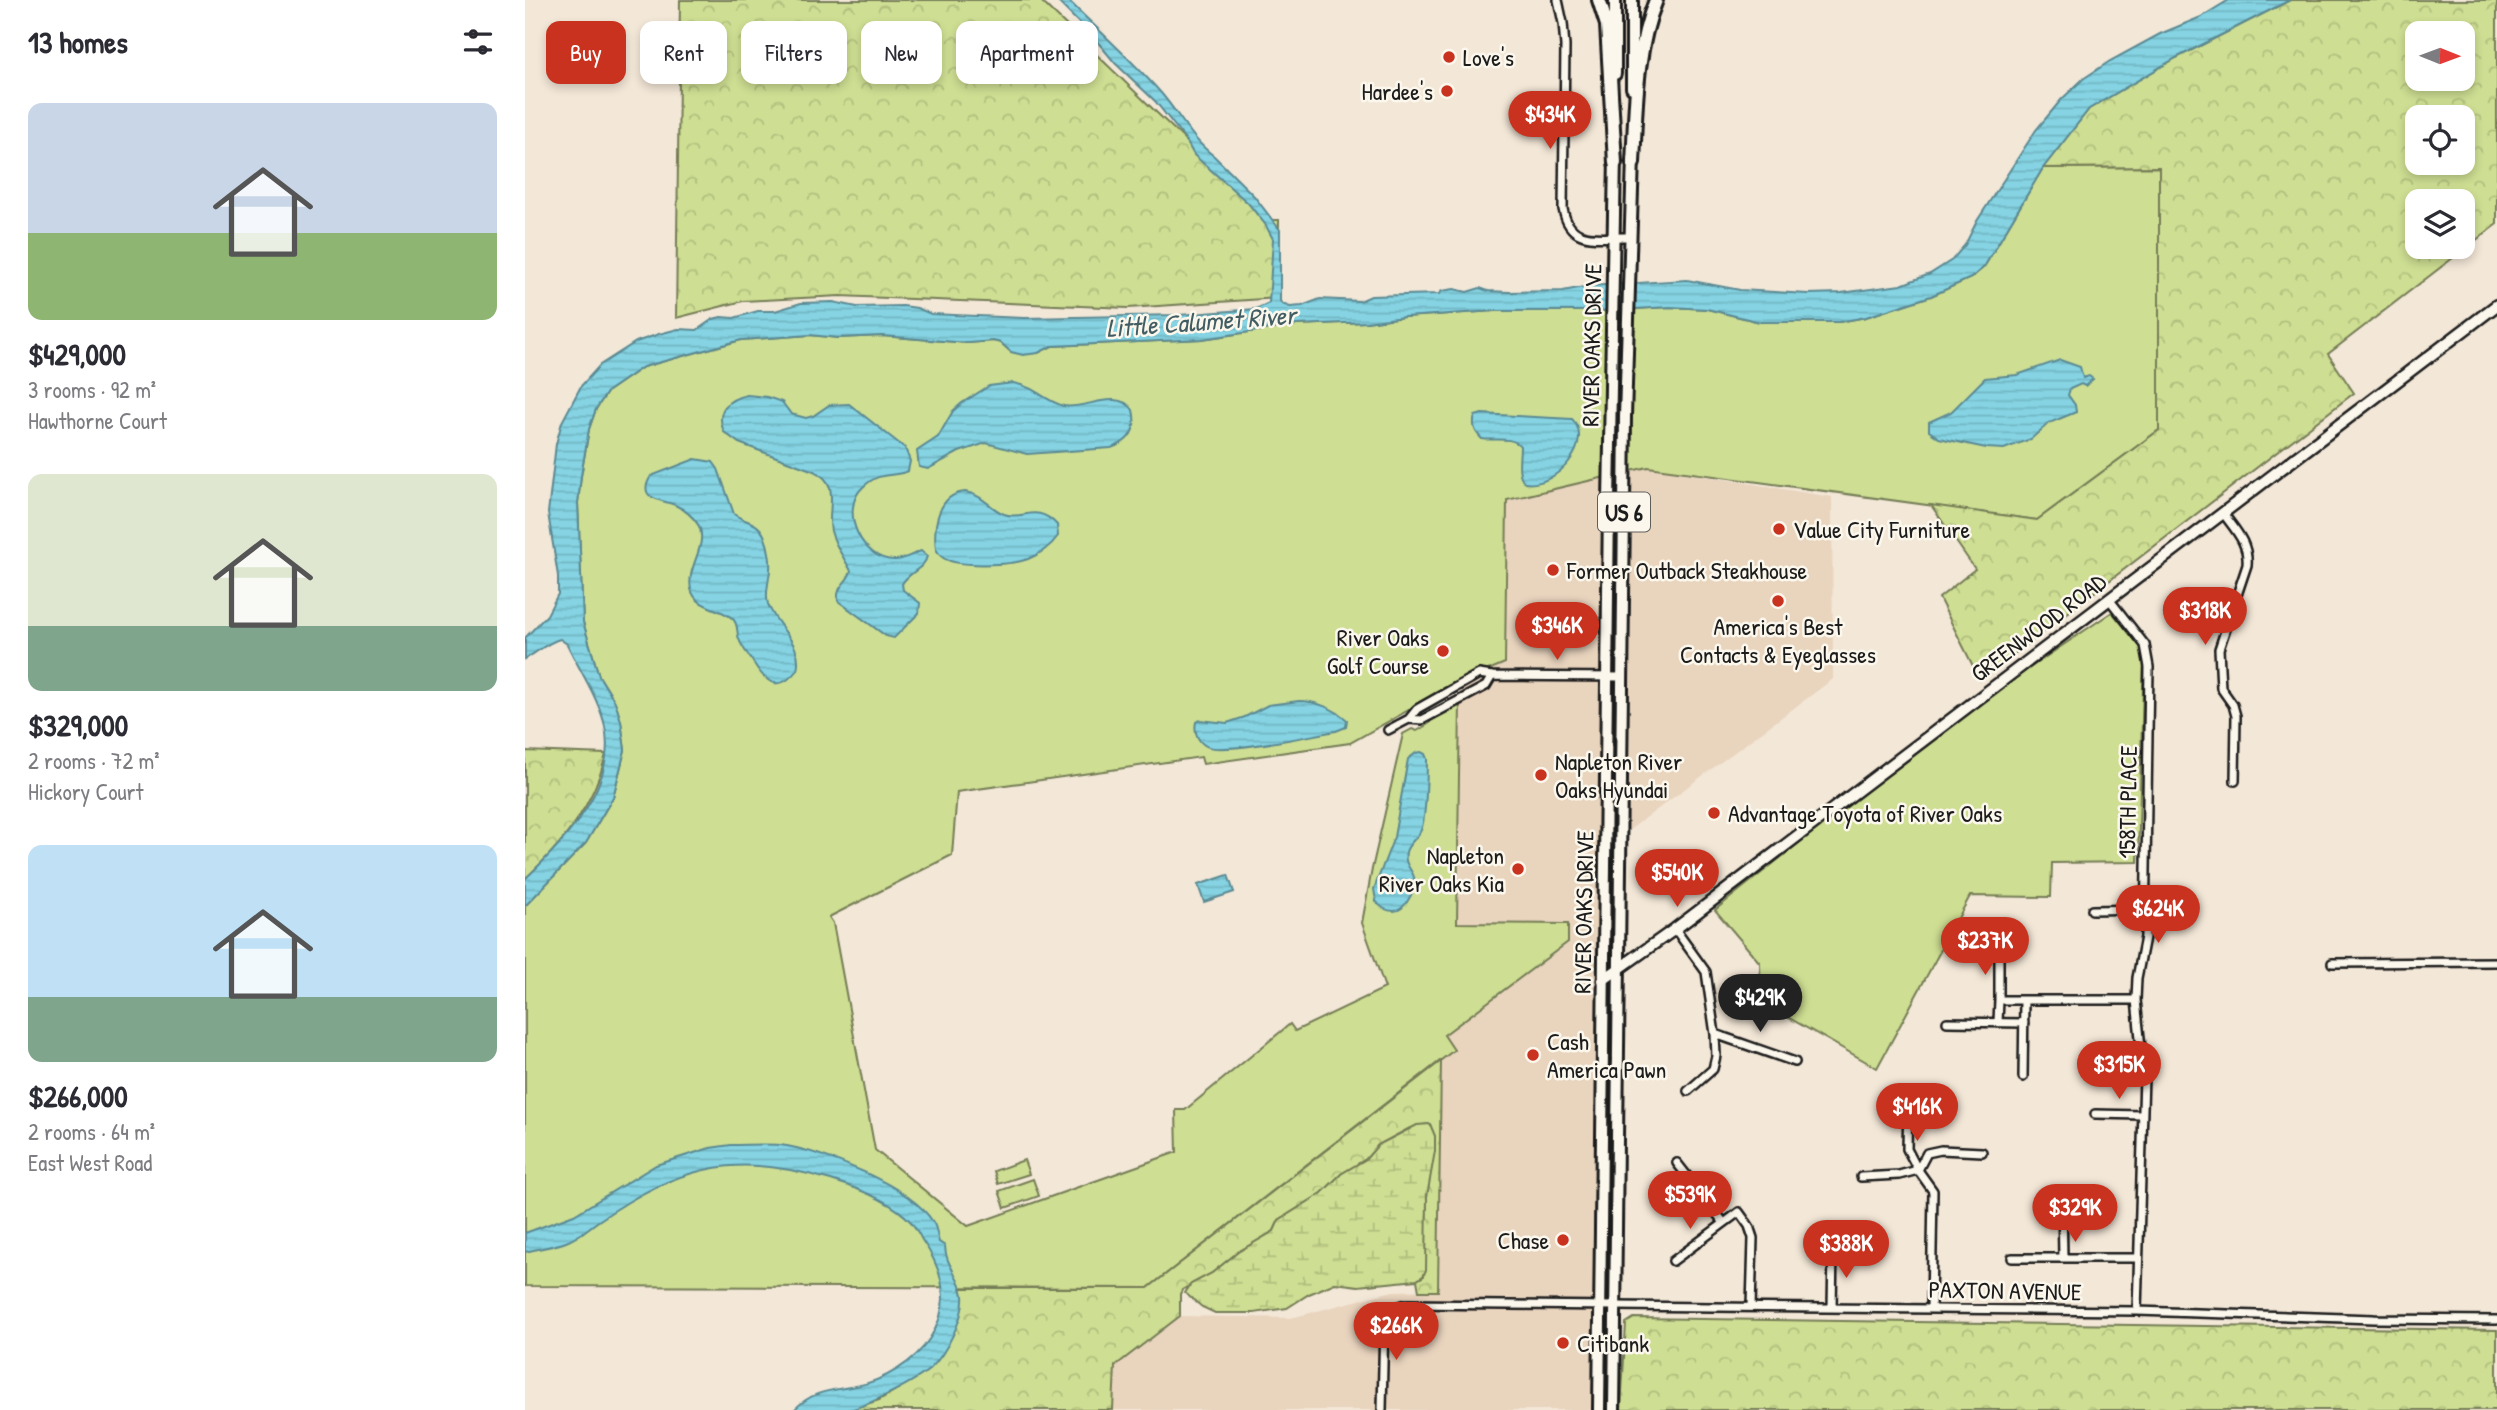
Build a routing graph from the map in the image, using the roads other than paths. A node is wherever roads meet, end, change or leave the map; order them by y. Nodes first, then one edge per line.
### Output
1 (1557, 0) edge
2 (1599, 0) edge
3 (1615, 0) edge
4 (1632, 0) edge
5 (1656, 0) edge
6 (1615, 163) junction
7 (1633, 163) junction
8 (1613, 237) junction
9 (1629, 237) junction
10 (2497, 305) edge
11 (2223, 513) junction
12 (2109, 599) junction
13 (1492, 676) junction
14 (1607, 677) junction
15 (1622, 677) junction
16 (1409, 719) junction
17 (1388, 730) dead end
18 (2235, 781) dead end
19 (2144, 909) junction
20 (2092, 910) dead end
21 (1675, 929) junction
22 (1999, 954) dead end
23 (2497, 962) edge
24 (2332, 963) dead end
25 (1618, 968) junction
26 (1603, 980) junction
27 (1999, 1000) junction
28 (2024, 1000) junction
29 (2136, 1000) junction
30 (1947, 1022) dead end
31 (1999, 1022) junction
32 (2024, 1023) junction
33 (1715, 1034) junction
34 (1795, 1062) dead end
35 (2023, 1077) dead end
36 (1688, 1091) dead end
37 (1908, 1103) dead end
38 (2095, 1114) dead end
39 (2142, 1115) junction
40 (1982, 1152) dead end
41 (1677, 1163) dead end
42 (1918, 1170) junction
43 (1861, 1177) dead end
44 (2062, 1199) dead end
45 (1724, 1223) junction
46 (1833, 1251) dead end
47 (2013, 1258) dead end
48 (2063, 1258) junction
49 (2137, 1258) junction
50 (1673, 1261) dead end
51 (1601, 1306) junction
52 (1615, 1306) junction
53 (1751, 1307) junction
54 (1832, 1308) junction
55 (1931, 1308) junction
56 (2137, 1311) junction
57 (2497, 1321) edge
58 (1382, 1410) edge
59 (1599, 1410) edge
60 (1614, 1410) edge

1 - 8 street
2 - 6 highway
3 - 6 main road, US 6
4 - 7 main road, US 6
5 - 7 highway
6 - 8 main road, RIVER OAKS DRIVE / US 6
7 - 9 main road, RIVER OAKS DRIVE / US 6
8 - 9 street
8 - 14 main road, RIVER OAKS DRIVE / US 6
9 - 15 main road, RIVER OAKS DRIVE / US 6
10 - 11 street, GREENWOOD ROAD
11 - 12 street, GREENWOOD ROAD
11 - 18 street
12 - 19 street, 158TH PLACE
12 - 21 street, GREENWOOD ROAD
13 - 14 street
13 - 16 street
13 - 16 street
14 - 15 street
14 - 26 main road, RIVER OAKS DRIVE / US 6
15 - 25 main road, RIVER OAKS DRIVE / US 6
16 - 17 street
19 - 20 street
19 - 29 street, 158TH PLACE
21 - 25 street, GREENWOOD ROAD
21 - 33 street
22 - 27 street
23 - 24 street
25 - 26 street, GREENWOOD ROAD
25 - 52 main road, RIVER OAKS DRIVE / US 6
26 - 51 main road, RIVER OAKS DRIVE / US 6
27 - 28 street
27 - 31 street
28 - 29 street
28 - 32 street
29 - 39 street, 158TH PLACE
30 - 31 street
31 - 32 street
32 - 35 street
33 - 34 street
33 - 36 street
37 - 42 street
38 - 39 street
39 - 49 street, 158TH PLACE
40 - 42 street
41 - 45 street
42 - 43 street
42 - 55 street
44 - 48 street
45 - 50 street
45 - 53 street
46 - 54 street
47 - 48 street
48 - 49 street
49 - 56 street, 158TH PLACE
51 - 52 street, PAXTON AVENUE
51 - 58 street, PAXTON AVENUE
51 - 59 main road, RIVER OAKS DRIVE / US 6
52 - 53 street, PAXTON AVENUE
52 - 60 main road, RIVER OAKS DRIVE / US 6
53 - 54 street, PAXTON AVENUE
54 - 55 street, PAXTON AVENUE
55 - 56 street, PAXTON AVENUE
56 - 57 street, PAXTON AVENUE

